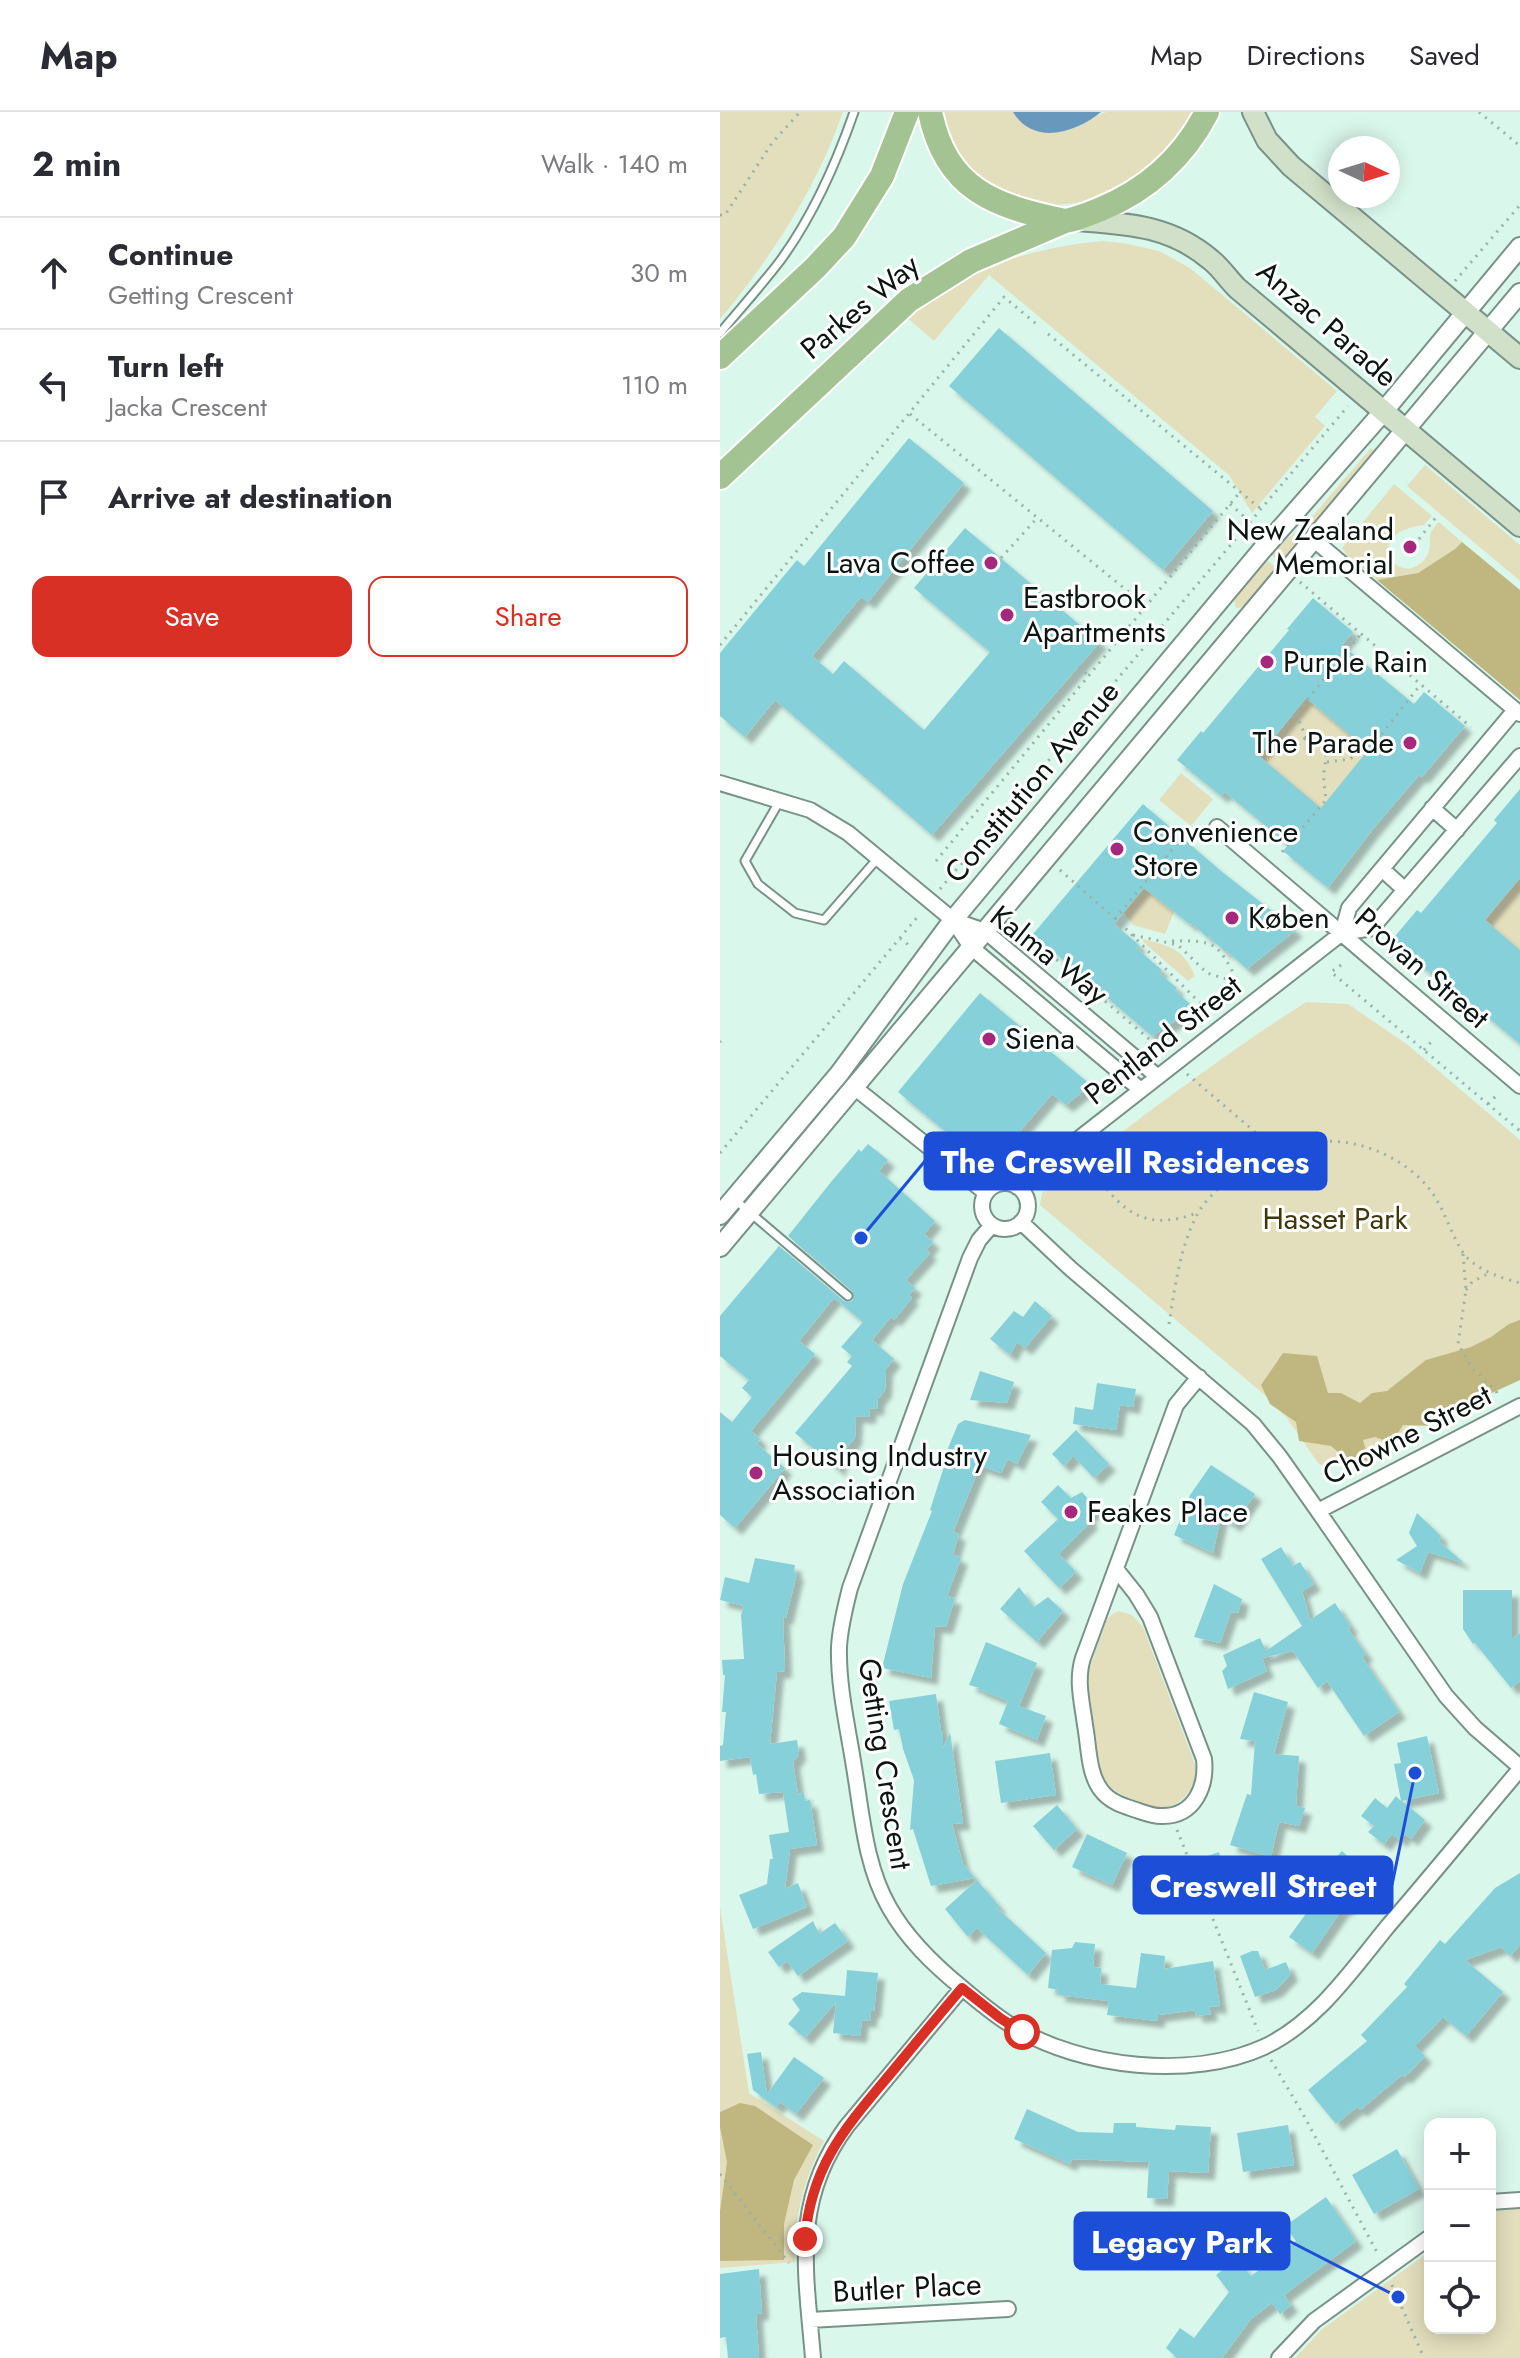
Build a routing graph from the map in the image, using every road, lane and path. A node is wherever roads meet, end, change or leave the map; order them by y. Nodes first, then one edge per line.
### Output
1 (800, 112) edge
2 (854, 112) edge
3 (895, 112) edge
4 (907, 112) edge
5 (930, 112) edge
6 (1207, 112) edge
7 (1253, 112) edge
8 (1479, 112) edge
9 (1520, 146) edge
10 (1520, 205) edge
11 (720, 215) edge
12 (858, 217) junction
13 (1069, 220) junction
14 (1520, 247) edge
15 (1453, 283) dead end
16 (1520, 293) edge
17 (1465, 312) junction
18 (1040, 327) dead end
19 (1487, 331) junction
20 (720, 333) edge
21 (1048, 334) dead end
22 (720, 357) edge
23 (1520, 358) edge
24 (1351, 403) dead end
25 (1383, 412) junction
26 (909, 413) junction
27 (1340, 417) junction
28 (1346, 423) dead end
29 (1406, 430) junction
30 (720, 477) edge
31 (1240, 492) junction
32 (1230, 504) junction
33 (1261, 509) junction
34 (1437, 516) dead end
35 (1038, 517) junction
36 (1250, 522) junction
37 (1520, 526) edge
38 (1313, 539) junction
39 (1419, 539) dead end
40 (1001, 558) dead end
41 (1298, 581) dead end
42 (1146, 606) junction
43 (1361, 634) junction
44 (720, 645) edge
45 (1079, 667) dead end
46 (1089, 676) junction
47 (1421, 684) junction
48 (1517, 712) edge
49 (1296, 714) junction
50 (1471, 727) dead end
51 (1306, 737) junction
52 (1269, 746) junction
53 (1262, 755) dead end
54 (1520, 756) edge
55 (1327, 762) junction
56 (720, 783) edge
57 (779, 801) junction
58 (1432, 808) junction
59 (1217, 827) dead end
60 (1189, 829) dead end
61 (1457, 830) junction
62 (1282, 852) dead end
63 (878, 858) junction
64 (936, 861) dead end
65 (1059, 869) dead end
66 (1382, 869) junction
67 (1405, 890) junction
68 (931, 901) junction
69 (1115, 919) junction
70 (953, 920) junction
71 (1014, 923) dead end
72 (985, 931) junction
73 (1342, 933) junction
74 (1132, 935) junction
75 (1168, 942) junction
76 (971, 947) junction
77 (1341, 965) dead end
78 (1205, 1008) dead end
79 (1432, 1041) dead end
80 (1424, 1050) junction
81 (1166, 1054) dead end
82 (1181, 1068) dead end
83 (1158, 1077) junction
84 (1520, 1086) edge
85 (854, 1087) junction
86 (1141, 1090) junction
87 (1497, 1095) dead end
88 (1488, 1104) junction
89 (1520, 1131) edge
90 (1074, 1142) junction
91 (1275, 1149) junction
92 (720, 1153) edge
93 (1017, 1187) junction
94 (986, 1193) junction
95 (734, 1199) junction
96 (749, 1212) junction
97 (1199, 1212) junction
98 (720, 1215) edge
99 (1021, 1222) junction
100 (992, 1225) junction
101 (720, 1247) edge
102 (1463, 1254) junction
103 (1491, 1272) junction
104 (1520, 1283) edge
105 (1466, 1290) junction
106 (848, 1296) dead end
107 (1169, 1324) dead end
108 (1199, 1377) junction
109 (1513, 1410) edge
110 (1318, 1511) junction
111 (1116, 1569) junction
112 (1520, 1768) edge
113 (1171, 1816) junction
114 (962, 1988) junction
115 (1264, 2047) junction
116 (720, 2174) edge
117 (1520, 2200) edge
118 (1496, 2202) edge
119 (1424, 2241) edge
120 (1385, 2268) junction
121 (807, 2281) junction
122 (1008, 2309) dead end
123 (810, 2320) junction
124 (813, 2358) edge
125 (1279, 2358) edge
126 (1424, 2358) edge

1 - 11 path
2 - 20 lane
3 - 12 main road, Parkes Way
4 - 12 main road, Parkes Way
5 - 13 main road
6 - 13 main road, Parkes Way
7 - 17 main road
8 - 9 path
10 - 15 path
12 - 22 main road, Parkes Way
13 - 25 main road, Anzac Parade
13 - 30 main road, Parkes Way
14 - 17 street, Constitution Avenue
16 - 19 street, Constitution Avenue
17 - 19 main road
17 - 25 street, Constitution Avenue
18 - 26 path
19 - 23 main road
19 - 29 street, Constitution Avenue
21 - 31 path
24 - 27 path
25 - 29 main road, Anzac Parade
25 - 70 street, Constitution Avenue
26 - 35 path
26 - 44 path
27 - 28 path
27 - 33 path
29 - 37 main road, Anzac Parade
29 - 38 street, Constitution Avenue
31 - 32 path
31 - 33 path
32 - 36 path
32 - 42 path
33 - 36 path
34 - 39 path
35 - 40 path
35 - 42 path
36 - 68 path
38 - 48 street
38 - 72 street, Constitution Avenue
41 - 43 path
42 - 46 path
43 - 47 path
43 - 49 path
45 - 46 path
46 - 64 path
47 - 50 path
47 - 55 path
48 - 58 street, Pentland Street
49 - 51 path
49 - 52 path
51 - 52 path
51 - 55 path
52 - 53 path
54 - 61 street, Pentland Street
55 - 62 path
56 - 57 street
57 - 63 street
57 - 63 lane
58 - 61 street
58 - 66 street, Pentland Street
59 - 73 street, Provan Street
60 - 69 path
61 - 67 street, Pentland Street
63 - 68 street
65 - 69 path
66 - 67 street
66 - 73 street, Pentland Street
67 - 73 street, Pentland Street
68 - 70 street
68 - 92 path
69 - 74 path
70 - 72 street, Kalma Way
70 - 76 street, Kalma Way
70 - 95 street, Constitution Avenue
71 - 81 path
72 - 76 street, Constitution Avenue
72 - 83 street, Kalma Way
73 - 83 street, Pentland Street
73 - 84 street, Provan Street
74 - 75 path
74 - 78 path
75 - 75 path
76 - 85 street, Constitution Avenue
76 - 86 street, Kalma Way
77 - 80 path
79 - 80 path
80 - 88 path
82 - 91 path
83 - 86 street, Pentland Street
85 - 94 street
85 - 96 street, Constitution Avenue
86 - 90 street, Pentland Street
87 - 88 path
88 - 89 path
90 - 93 street, Pentland Street
90 - 97 path
91 - 97 path
91 - 102 path
93 - 94 street
93 - 99 street
94 - 100 street
95 - 96 lane
95 - 98 street, Constitution Avenue
96 - 101 street, Constitution Avenue
96 - 106 lane
97 - 107 path
99 - 100 street
99 - 108 street
100 - 114 street, Getting Crescent
102 - 103 path
102 - 105 path
103 - 104 path
103 - 105 path
105 - 109 path
108 - 110 street
108 - 111 street
109 - 110 street, Chowne Street
110 - 112 street
111 - 113 street
111 - 113 street
112 - 115 street, Getting Crescent
113 - 115 path
114 - 115 street, Getting Crescent
114 - 121 street
115 - 120 path
116 - 121 path
117 - 118 street
119 - 120 street
120 - 125 street
120 - 126 path
121 - 123 street
122 - 123 street, Butler Place
123 - 124 street

